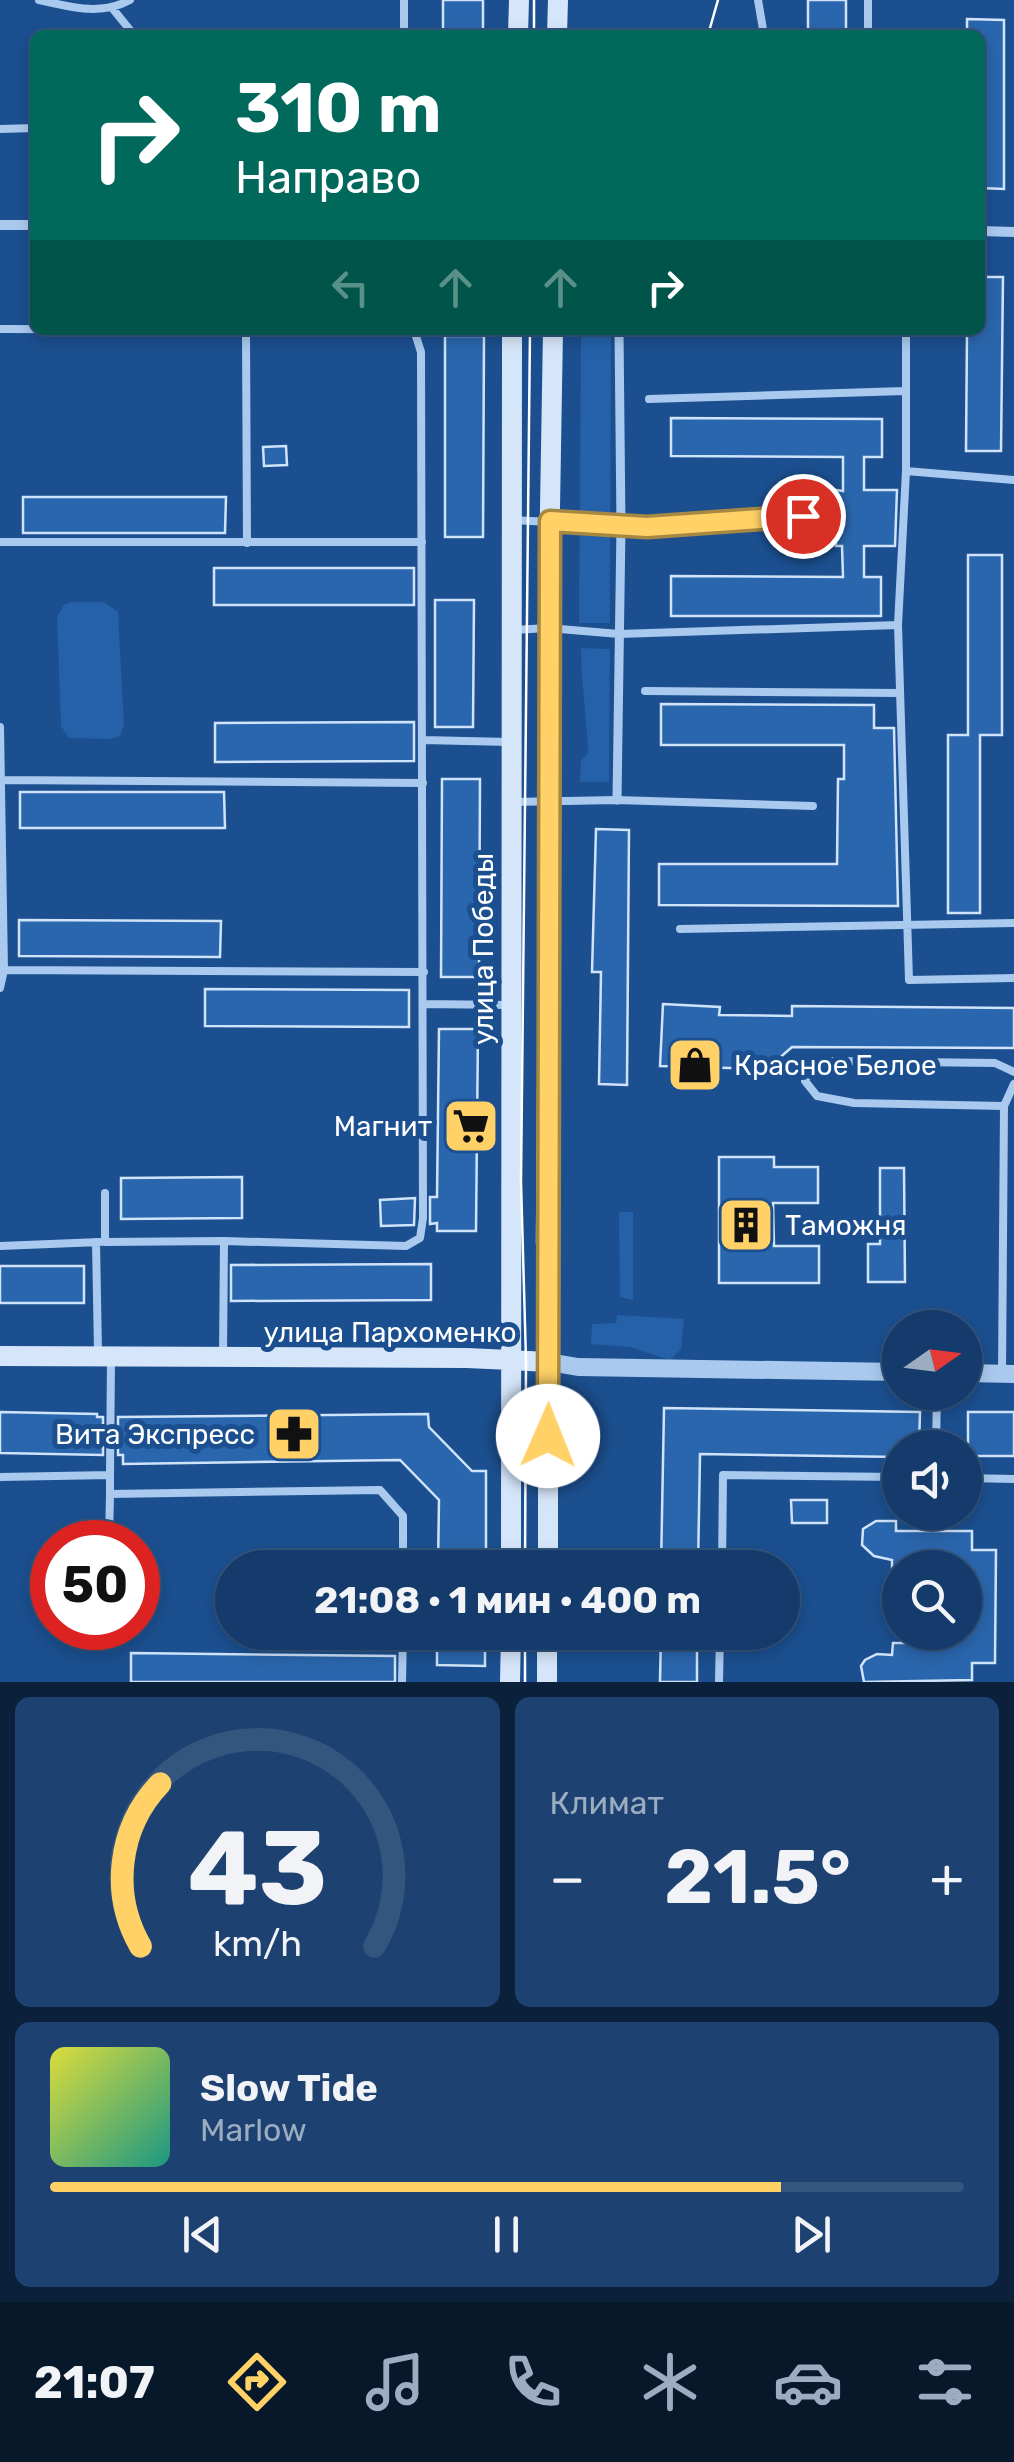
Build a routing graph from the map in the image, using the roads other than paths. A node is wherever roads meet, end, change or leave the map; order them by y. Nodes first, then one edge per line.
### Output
1 (39, 0) edge
2 (130, 0) edge
3 (404, 0) edge
4 (519, 0) edge
5 (558, 0) edge
6 (758, 0) edge
7 (868, 0) edge
8 (112, 9) junction
9 (130, 30) edge
10 (404, 30) edge
11 (518, 30) edge
12 (557, 30) edge
13 (763, 30) edge
14 (868, 30) edge
15 (0, 128) edge
16 (30, 128) edge
17 (0, 225) edge
18 (30, 225) edge
19 (985, 231) edge
20 (1014, 232) edge
21 (0, 329) edge
22 (30, 329) edge
23 (246, 335) edge
24 (416, 335) edge
25 (512, 335) edge
26 (554, 335) edge
27 (619, 335) edge
28 (906, 335) edge
29 (904, 390) junction
30 (649, 399) dead end
31 (906, 471) junction
32 (1014, 480) edge
33 (802, 496) dead end
34 (511, 520) junction
35 (550, 521) junction
36 (621, 526) junction
37 (0, 542) edge
38 (422, 542) junction
39 (247, 543) junction
40 (898, 624) junction
41 (548, 628) junction
42 (511, 630) junction
43 (619, 634) junction
44 (645, 691) dead end
45 (900, 693) junction
46 (0, 727) edge
47 (423, 740) junction
48 (511, 742) junction
49 (0, 780) edge
50 (424, 783) junction
51 (617, 800) junction
52 (512, 802) junction
53 (549, 803) junction
54 (813, 806) dead end
55 (1014, 923) edge
56 (906, 924) junction
57 (680, 929) dead end
58 (4, 970) junction
59 (424, 972) junction
60 (1014, 978) edge
61 (0, 988) edge
62 (423, 1004) junction
63 (510, 1005) junction
64 (1014, 1072) edge
65 (1014, 1084) edge
66 (1004, 1106) junction
67 (106, 1193) dead end
68 (224, 1241) junction
69 (100, 1242) junction
70 (0, 1246) edge
71 (0, 1356) edge
72 (105, 1357) junction
73 (222, 1358) junction
74 (510, 1359) junction
75 (549, 1362) junction
76 (882, 1372) edge
77 (982, 1373) edge
78 (1008, 1374) edge
79 (110, 1474) junction
80 (882, 1477) edge
81 (0, 1478) edge
82 (982, 1478) edge
83 (1014, 1478) edge
84 (110, 1494) junction
85 (109, 1520) edge
86 (403, 1550) edge
87 (511, 1550) edge
88 (548, 1550) edge
89 (722, 1550) edge
90 (403, 1650) edge
91 (511, 1650) edge
92 (548, 1650) edge
93 (720, 1650) edge
94 (402, 1682) edge
95 (510, 1682) edge
96 (547, 1682) edge
97 (720, 1682) edge

1 - 8 lane
2 - 8 lane
3 - 10 lane
4 - 11 main road
5 - 12 main road
6 - 13 lane
7 - 14 lane
8 - 9 lane
15 - 16 lane
17 - 18 street
19 - 20 street
21 - 22 lane
23 - 39 lane
24 - 38 lane
25 - 34 main road, улица Победы
26 - 35 main road
27 - 36 street
28 - 29 lane
29 - 30 lane
29 - 31 lane
31 - 32 lane
31 - 40 lane
33 - 36 lane
34 - 35 lane
34 - 42 main road, улица Победы
35 - 36 lane
35 - 41 main road
36 - 43 street
37 - 39 lane
38 - 39 lane
38 - 47 lane
40 - 43 lane
40 - 45 lane
41 - 42 lane
41 - 43 lane
41 - 53 main road
42 - 48 main road, улица Победы
43 - 51 street
44 - 45 lane
45 - 56 lane
46 - 49 lane
47 - 48 lane
47 - 50 lane
48 - 52 main road, улица Победы
49 - 50 lane
49 - 58 lane
50 - 59 lane
51 - 53 lane
51 - 54 lane
52 - 53 lane
52 - 63 main road, улица Победы
53 - 75 main road
55 - 56 lane
56 - 57 lane
56 - 60 lane
58 - 59 lane
58 - 61 lane
59 - 62 lane
62 - 63 lane
62 - 68 lane
63 - 74 main road, улица Победы
64 - 66 lane
65 - 66 lane
66 - 78 lane
67 - 69 lane
68 - 69 lane
68 - 73 lane
69 - 70 lane
69 - 72 lane
71 - 72 main road, улица Пархоменко
72 - 73 main road, улица Пархоменко
72 - 79 lane
73 - 74 main road, улица Пархоменко
74 - 75 main road, улица Пархоменко
74 - 87 main road, улица Победы
75 - 76 street, улица Пархоменко
75 - 88 main road
77 - 78 street
79 - 81 lane
79 - 84 lane
80 - 89 lane
82 - 83 lane
84 - 85 lane
84 - 86 lane
90 - 94 lane
91 - 95 main road
92 - 96 main road
93 - 97 lane

